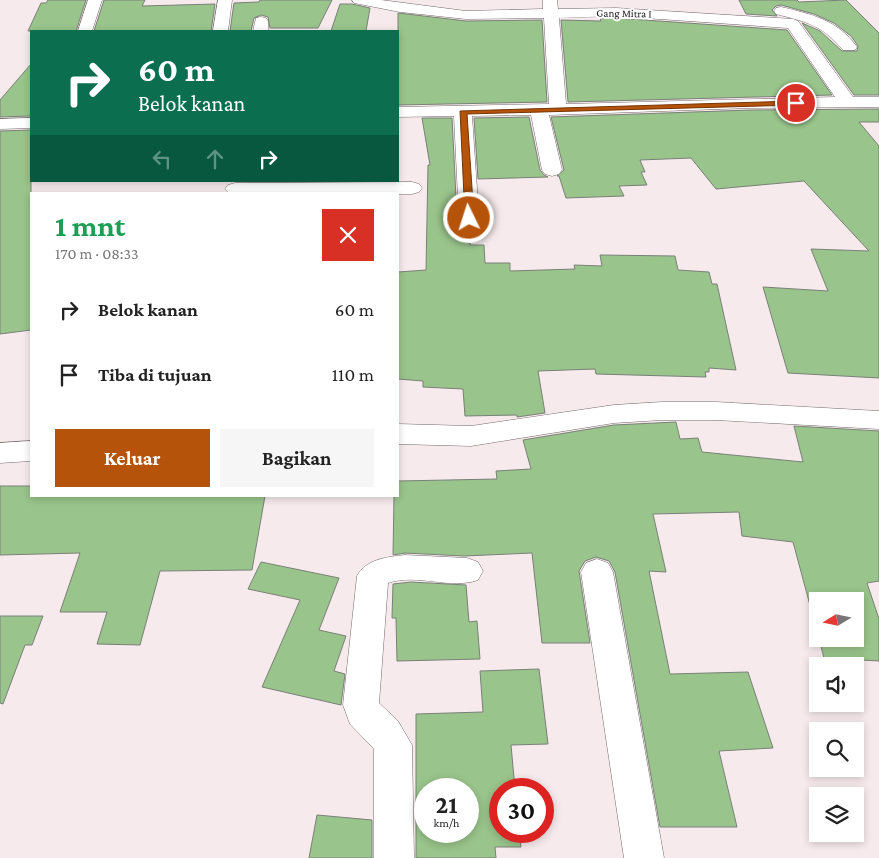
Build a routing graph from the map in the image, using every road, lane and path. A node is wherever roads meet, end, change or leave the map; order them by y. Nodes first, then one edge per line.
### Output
1 (95, 0) edge
2 (226, 0) edge
3 (359, 0) edge
4 (550, 6) edge
5 (85, 30) edge
6 (221, 30) edge
7 (850, 47) dead end
8 (864, 102) edge
9 (558, 110) junction
10 (539, 111) junction
11 (399, 112) edge
12 (463, 112) junction
13 (879, 118) edge
14 (30, 122) edge
15 (0, 124) edge
16 (552, 170) dead end
17 (236, 188) edge
18 (412, 188) dead end
19 (469, 218) dead end
20 (879, 420) edge
21 (399, 434) edge
22 (30, 451) edge
23 (0, 453) edge
24 (466, 570) dead end
25 (597, 572) dead end
26 (394, 858) edge
27 (644, 858) edge

1 - 5 street
2 - 6 street
3 - 4 street, Gang Mitra I
4 - 7 street
4 - 8 street, Gang Mitra I
4 - 9 street
8 - 9 street
8 - 13 street
9 - 10 street
10 - 12 street
10 - 16 street
11 - 12 street
12 - 19 street
14 - 15 street
17 - 18 street
20 - 21 street
22 - 23 street
24 - 26 street
25 - 27 street

